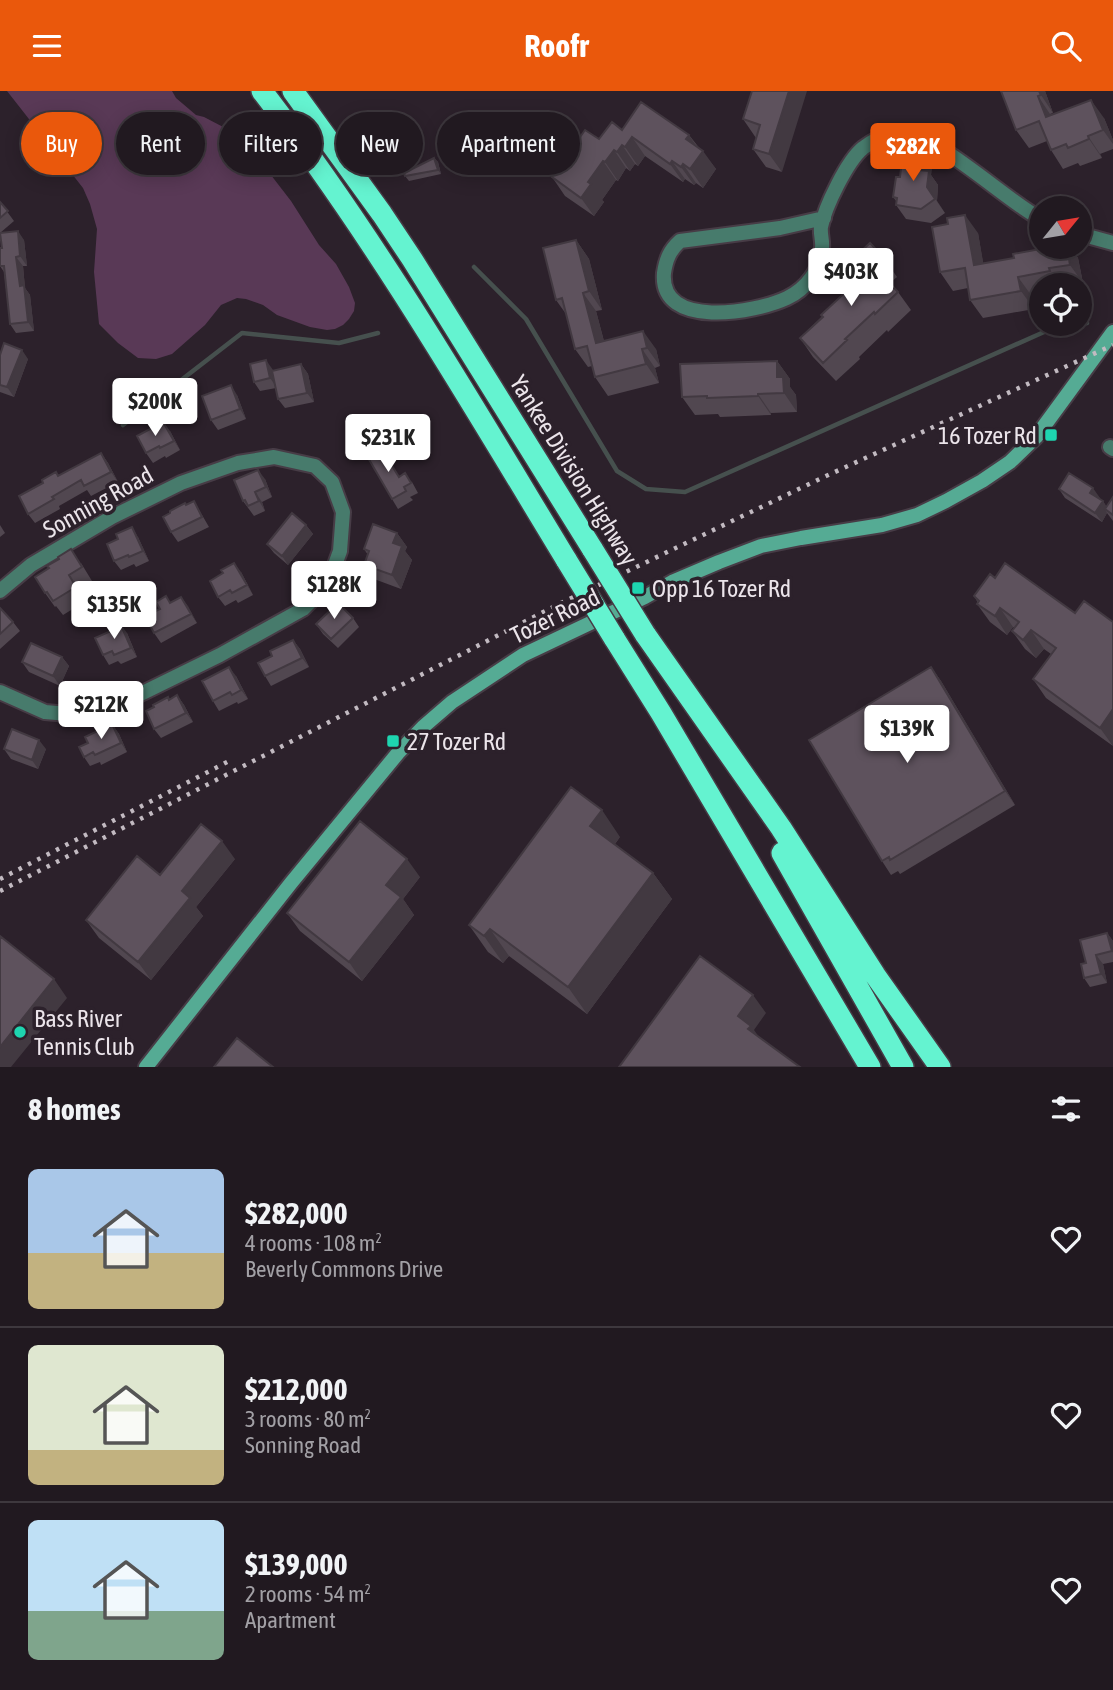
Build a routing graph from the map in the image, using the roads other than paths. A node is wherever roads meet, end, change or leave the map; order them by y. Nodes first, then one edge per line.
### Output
1 (262, 91) edge
2 (293, 91) edge
3 (1029, 211) edge
4 (824, 218) junction
5 (1092, 238) edge
6 (1113, 243) edge
7 (1113, 332) edge
8 (0, 591) edge
9 (645, 634) junction
10 (0, 692) edge
11 (869, 1066) edge
12 (146, 1067) edge
13 (903, 1067) edge
14 (940, 1067) edge

1 - 11 highway, bridge
2 - 9 highway, Yankee Division Highway, bridge
3 - 4 street
4 - 4 street
5 - 6 street
7 - 12 main road, Tozer Road
8 - 10 street, Sonning Road
9 - 13 highway, Yankee Division Highway
9 - 14 highway

